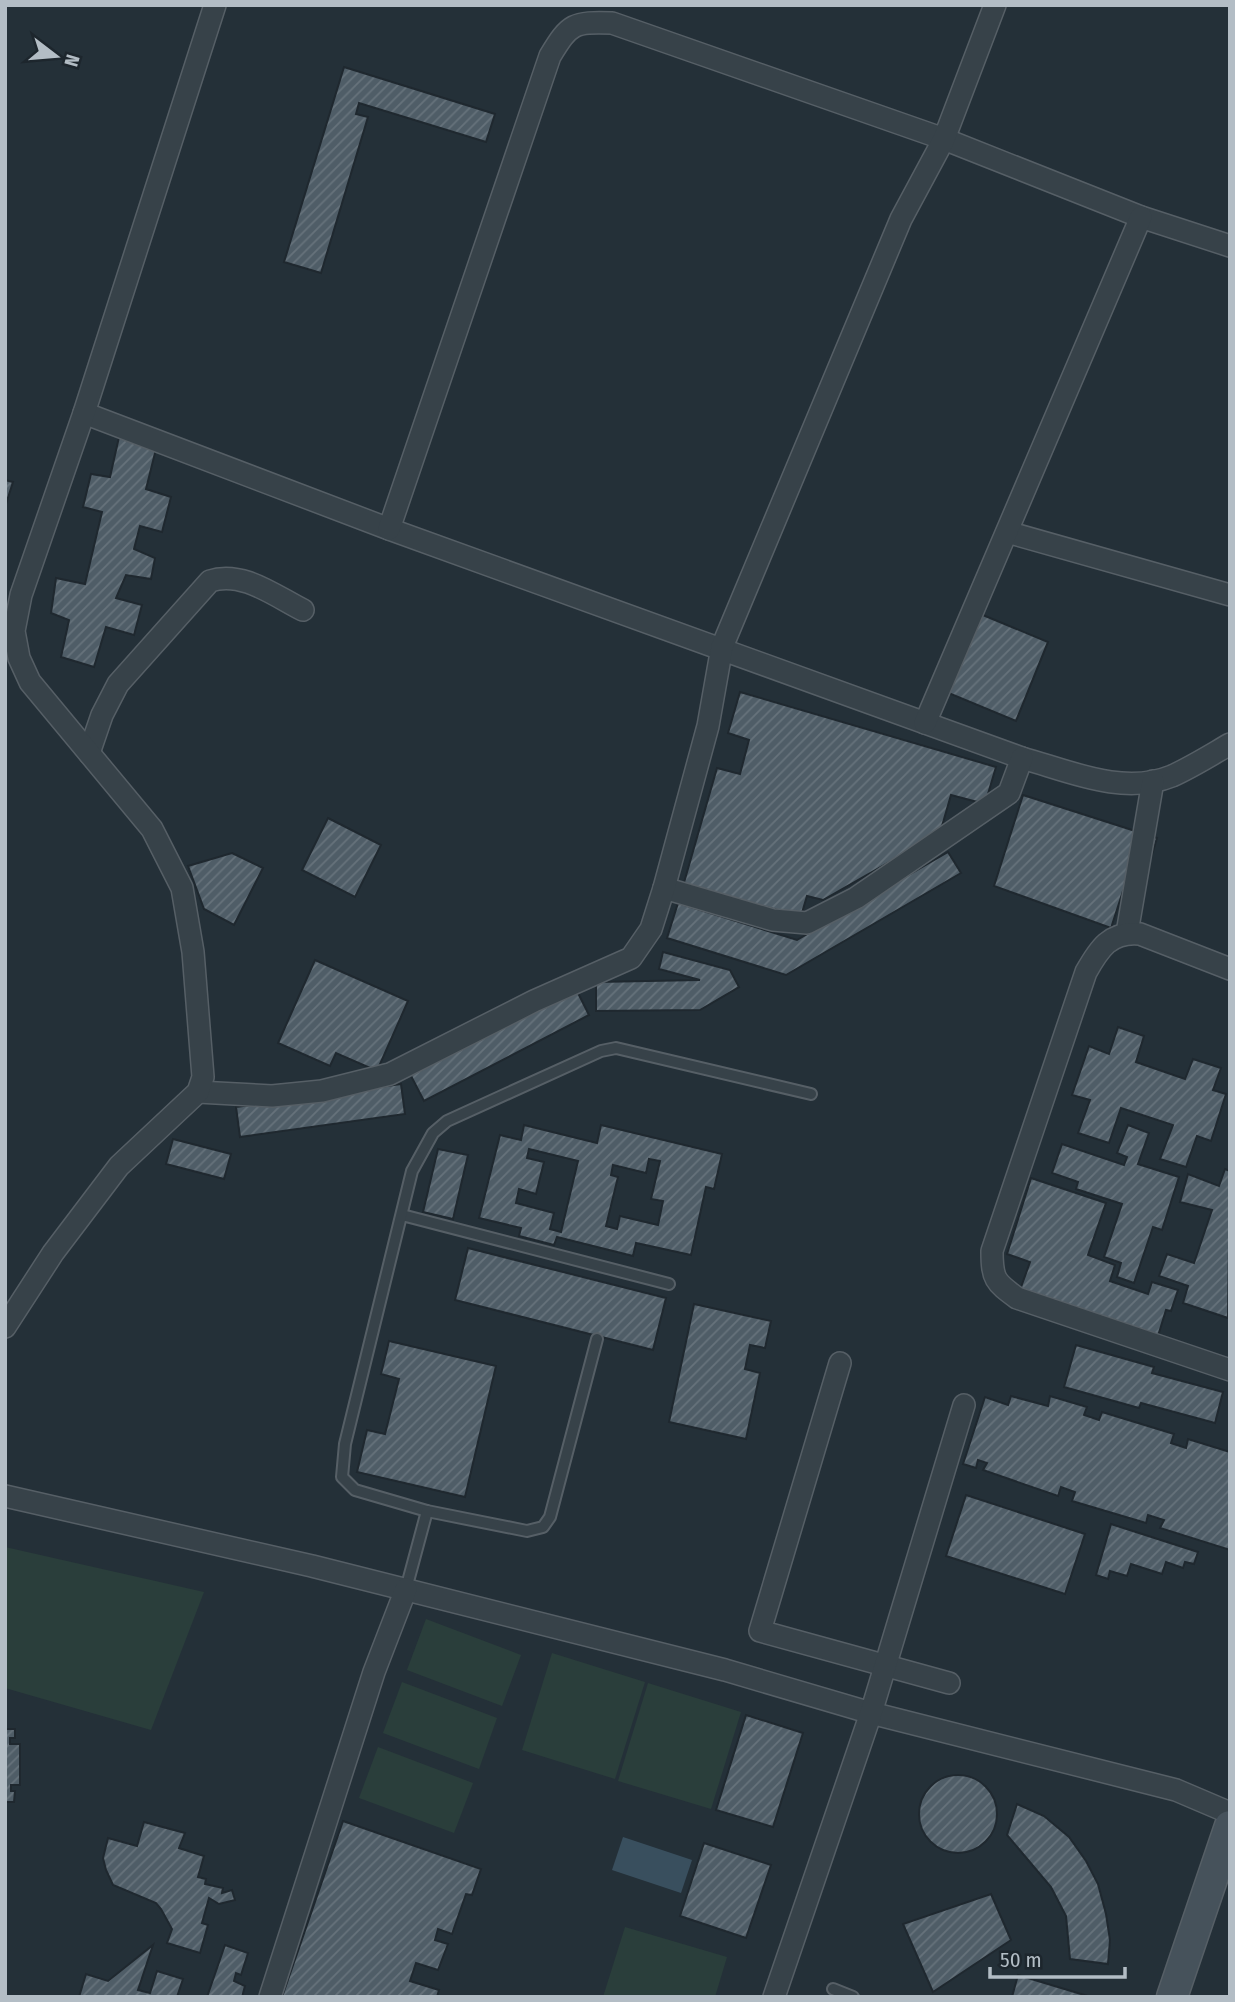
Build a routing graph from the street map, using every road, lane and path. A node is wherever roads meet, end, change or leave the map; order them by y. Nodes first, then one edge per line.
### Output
1 (215, 5) edge
2 (995, 5) edge
3 (944, 139) junction
4 (1141, 217) junction
5 (1230, 246) edge
6 (84, 413) junction
7 (389, 528) junction
8 (1007, 532) junction
9 (1230, 595) edge
10 (303, 610) dead end
11 (722, 647) junction
12 (925, 723) junction
13 (1230, 744) edge
14 (89, 753) junction
15 (1022, 758) junction
16 (1153, 781) junction
17 (664, 888) junction
18 (1127, 933) junction
19 (1230, 969) edge
20 (198, 1092) junction
21 (811, 1094) dead end
22 (402, 1215) junction
23 (669, 1284) dead end
24 (5, 1327) edge
25 (597, 1339) dead end
26 (840, 1363) dead end
27 (1230, 1370) edge
28 (964, 1405) dead end
29 (5, 1496) edge
30 (427, 1511) junction
31 (406, 1589) junction
32 (885, 1666) junction
33 (949, 1683) dead end
34 (871, 1713) junction
35 (1230, 1813) edge
36 (1230, 1826) edge
37 (833, 1989) dead end
38 (270, 1997) edge
39 (774, 1997) edge
40 (853, 1997) edge
41 (1172, 1997) edge

1 - 6 street
2 - 3 street
3 - 4 street
3 - 7 street
3 - 11 street
4 - 5 street
4 - 8 street
6 - 7 street
6 - 14 street
7 - 11 street
8 - 9 street
8 - 12 street
10 - 14 street
11 - 12 street
11 - 17 street
12 - 15 street
13 - 16 street
14 - 20 street
15 - 16 street
15 - 17 street
16 - 18 street
17 - 20 street
18 - 19 street
18 - 27 street
20 - 24 street
21 - 22 lane
22 - 23 lane
22 - 30 lane
25 - 30 lane
26 - 32 street
28 - 32 street
29 - 31 street
30 - 31 lane
31 - 34 street
31 - 38 street
32 - 33 street
32 - 34 street
34 - 35 street
34 - 39 street
36 - 41 main road
37 - 40 lane

